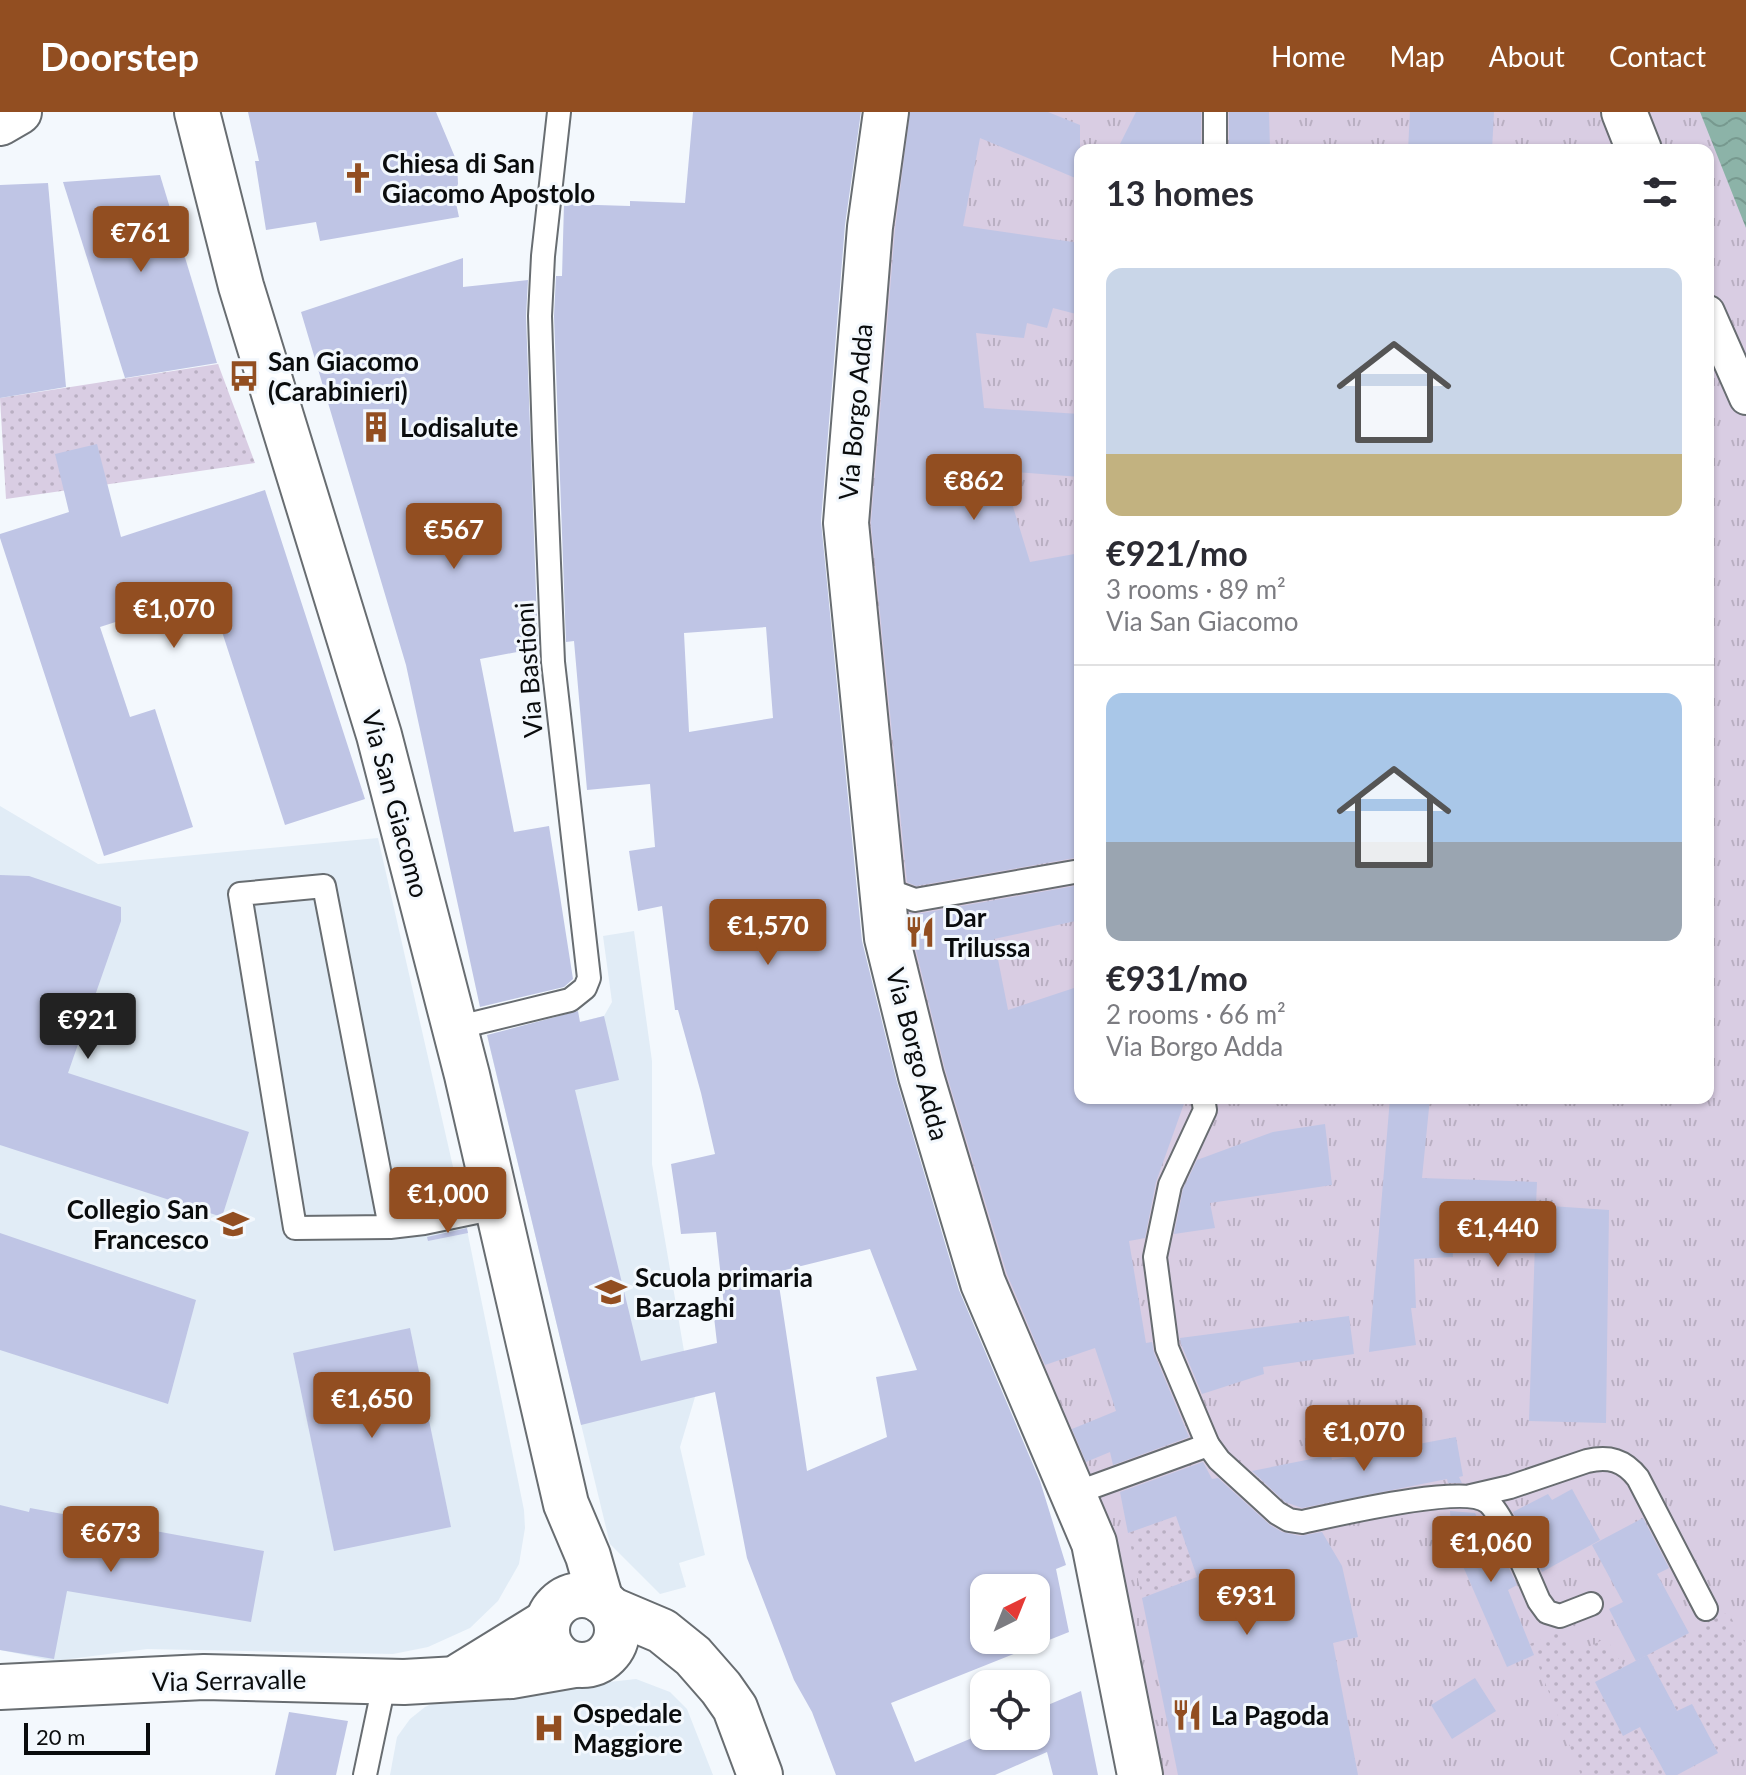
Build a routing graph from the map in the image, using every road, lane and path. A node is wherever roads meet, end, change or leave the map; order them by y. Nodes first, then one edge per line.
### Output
1 (19, 112) edge
2 (197, 112) edge
3 (559, 112) edge
4 (886, 112) edge
5 (1215, 112) edge
6 (1624, 112) edge
7 (0, 123) edge
8 (1215, 144) edge
9 (1637, 144) edge
10 (1714, 326) edge
11 (1746, 398) edge
12 (879, 872) junction
13 (1074, 872) edge
14 (455, 1028) junction
15 (1204, 1104) edge
16 (496, 1208) junction
17 (390, 1227) junction
18 (1208, 1445) junction
19 (1073, 1494) junction
20 (1471, 1496) junction
21 (1591, 1604) dead end
22 (579, 1609) junction
23 (1706, 1609) dead end
24 (586, 1663) junction
25 (707, 1674) junction
26 (457, 1677) junction
27 (385, 1680) junction
28 (0, 1687) edge
29 (365, 1775) edge
30 (760, 1775) edge
31 (1140, 1775) edge

1 - 7 street
2 - 14 street, Via San Giacomo
3 - 14 lane, Via Bastioni
4 - 12 street, Via Borgo Adda
5 - 8 lane
6 - 9 street
10 - 11 street
12 - 13 lane
12 - 19 street, Via Borgo Adda
14 - 16 street, Via San Giacomo
15 - 18 lane
16 - 17 lane
16 - 22 street, Via San Giacomo
17 - 17 lane
18 - 19 lane
18 - 20 lane
19 - 31 street, Via Borgo Adda
20 - 21 lane
20 - 23 lane
22 - 24 street
22 - 24 street
22 - 25 street
22 - 26 street, Via Serravalle
24 - 25 street, Via Serravalle
24 - 26 street, Via Serravalle
25 - 30 street
26 - 27 street, Via Serravalle
27 - 28 street, Via Serravalle
27 - 29 lane

